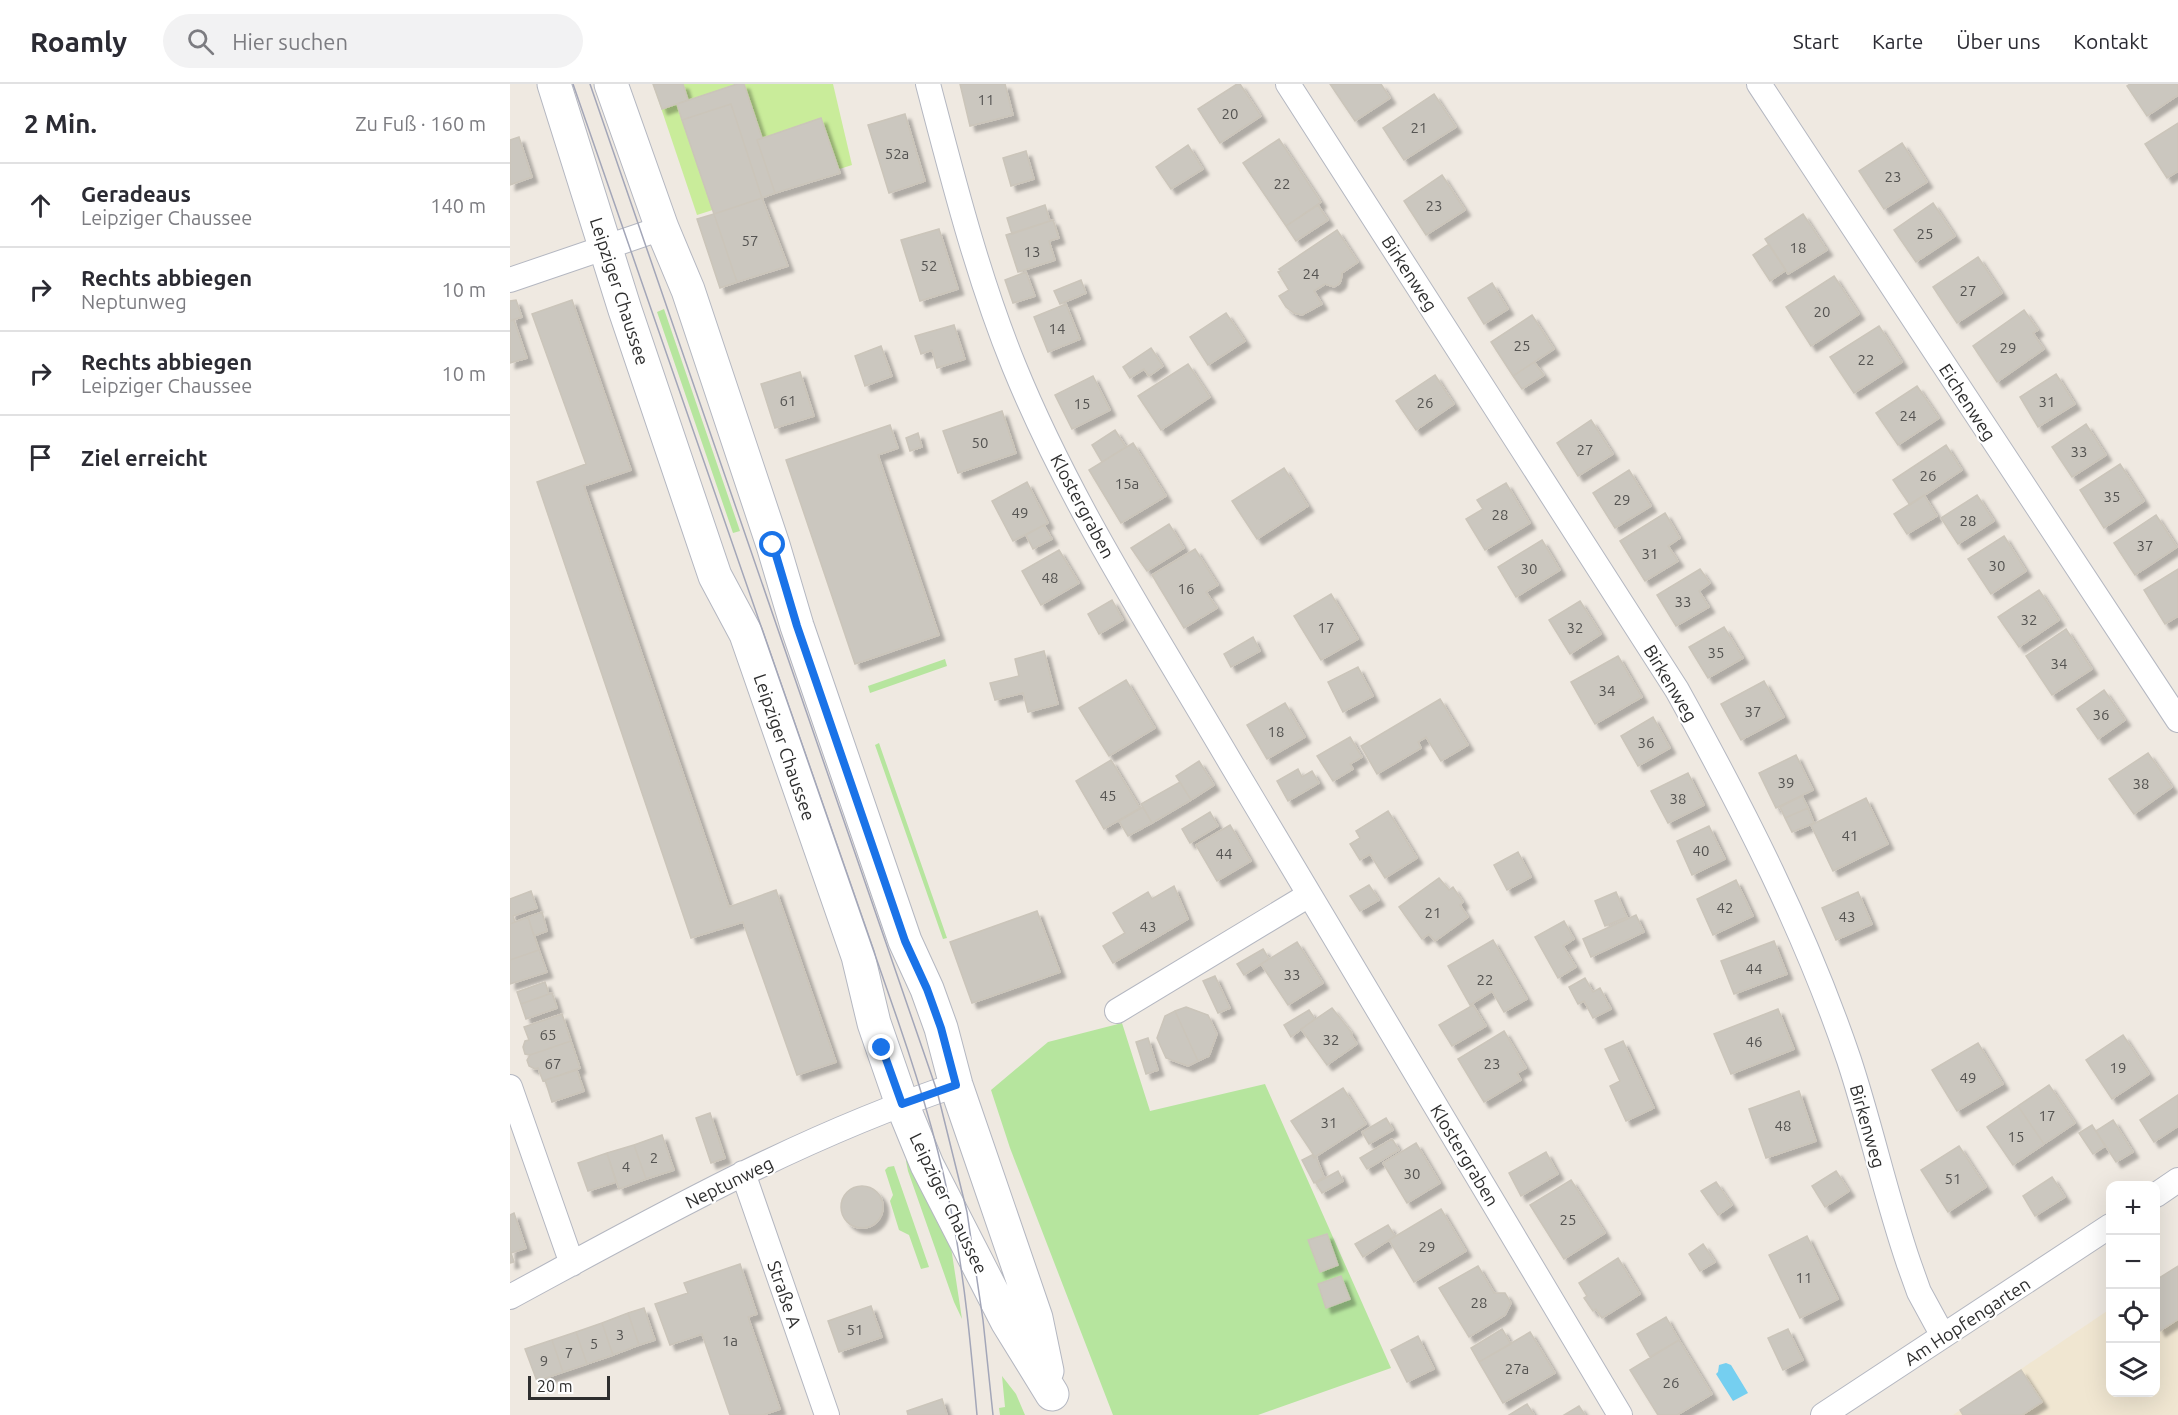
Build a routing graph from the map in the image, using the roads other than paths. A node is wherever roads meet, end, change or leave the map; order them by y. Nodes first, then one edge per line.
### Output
1 (554, 84) edge
2 (611, 84) edge
3 (928, 84) edge
4 (1288, 84) edge
5 (1759, 84) edge
6 (662, 228) junction
7 (605, 248) junction
8 (510, 280) edge
9 (2178, 720) edge
10 (1309, 896) junction
11 (1117, 1011) dead end
12 (956, 1085) junction
13 (510, 1087) edge
14 (902, 1104) junction
15 (743, 1173) junction
16 (2178, 1180) edge
17 (2160, 1193) edge
18 (2106, 1229) edge
19 (572, 1264) junction
20 (510, 1297) edge
21 (1943, 1336) junction
22 (1056, 1405) edge
23 (827, 1415) edge
24 (1620, 1415) edge
25 (1823, 1415) edge

1 - 7 main road, Leipziger Chaussee
2 - 6 main road, Leipziger Chaussee
3 - 10 street, Klostergraben
4 - 21 street, Birkenweg
5 - 9 street, Eichenweg
6 - 7 street
6 - 12 main road, Leipziger Chaussee
7 - 8 street
7 - 14 main road, Leipziger Chaussee
10 - 11 street
10 - 24 street, Klostergraben
12 - 14 street, Neptunweg
12 - 22 main road, Leipziger Chaussee
13 - 19 street
14 - 15 street, Neptunweg
14 - 22 main road, Leipziger Chaussee
15 - 19 street, Neptunweg
15 - 23 street, Straße A
16 - 17 street
18 - 21 street, Am Hopfengarten
19 - 20 street, Neptunweg
21 - 25 street, Am Hopfengarten

